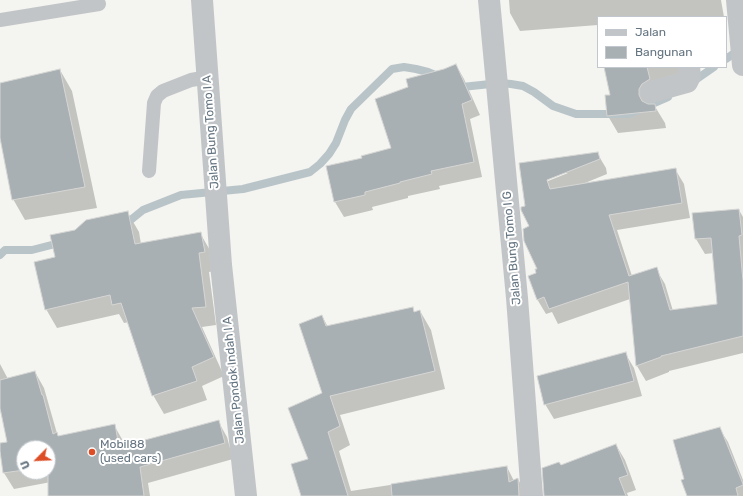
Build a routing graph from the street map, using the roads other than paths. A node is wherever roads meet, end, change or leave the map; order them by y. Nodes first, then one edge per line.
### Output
1 (202, 0) edge
2 (489, 0) edge
3 (738, 0) edge
4 (99, 4) dead end
5 (0, 20) edge
6 (734, 43) edge
7 (743, 65) edge
8 (689, 68) edge
9 (208, 77) junction
10 (651, 92) dead end
11 (149, 171) dead end
12 (221, 265) joint
13 (246, 496) edge
14 (532, 496) edge

1 - 9 street, Jalan Bung Tomo I A
2 - 14 street, Jalan Bung Tomo I G
3 - 6 street
4 - 5 lane
6 - 7 street
8 - 10 street
9 - 11 lane
9 - 12 street, Jalan Bung Tomo I A
12 - 13 street, Jalan Pondok Indah I A

